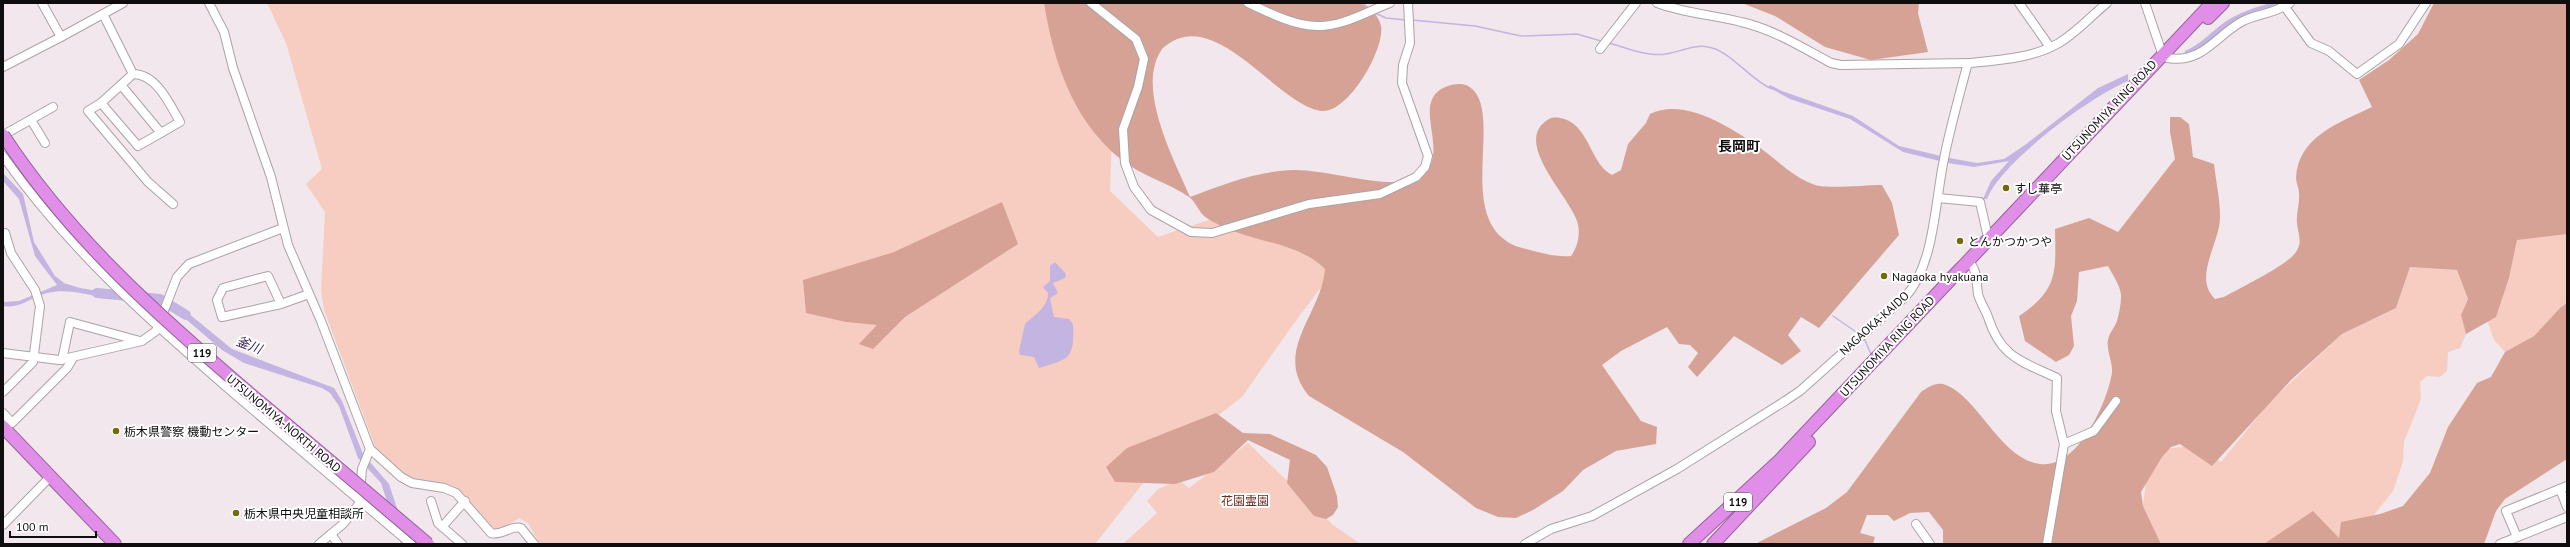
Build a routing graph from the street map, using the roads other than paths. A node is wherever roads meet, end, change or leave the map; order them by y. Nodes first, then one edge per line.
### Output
1 (42, 3) edge
2 (123, 3) edge
3 (209, 3) edge
4 (1091, 3) edge
5 (1248, 3) edge
6 (1390, 3) edge
7 (1408, 3) edge
8 (1636, 3) edge
9 (1657, 3) edge
10 (2019, 3) edge
11 (2107, 3) edge
12 (2145, 3) edge
13 (2212, 3) edge
14 (2223, 3) edge
15 (2426, 3) edge
16 (2285, 4) edge
17 (112, 6) edge
18 (103, 14) junction
19 (60, 37) junction
20 (2050, 47) junction
21 (1600, 48) dead end
22 (2165, 55) junction
23 (1970, 62) junction
24 (3, 67) edge
25 (134, 74) junction
26 (121, 85) junction
27 (101, 103) junction
28 (53, 107) dead end
29 (31, 120) junction
30 (4, 132) edge
31 (161, 133) junction
32 (45, 143) dead end
33 (3, 150) edge
34 (3, 156) edge
35 (1938, 198) junction
36 (173, 204) dead end
37 (282, 228) junction
38 (5, 233) dead end
39 (1992, 240) junction
40 (1971, 263) junction
41 (309, 294) junction
42 (281, 304) junction
43 (165, 311) junction
44 (158, 328) junction
45 (142, 341) junction
46 (3, 353) edge
47 (35, 357) junction
48 (73, 358) junction
49 (62, 360) junction
50 (3, 392) edge
51 (2116, 401) dead end
52 (3, 413) edge
53 (3, 427) edge
54 (2064, 444) junction
55 (369, 452) junction
56 (1780, 466) junction
57 (50, 476) junction
58 (361, 482) junction
59 (2564, 488) edge
60 (359, 500) junction
61 (431, 501) dead end
62 (465, 501) junction
63 (2567, 507) edge
64 (2567, 517) edge
65 (1916, 524) dead end
66 (3, 525) edge
67 (442, 527) junction
68 (331, 534) junction
69 (2517, 537) junction
70 (115, 544) edge
71 (319, 544) edge
72 (338, 544) edge
73 (411, 544) edge
74 (416, 544) edge
75 (428, 544) edge
76 (434, 544) edge
77 (462, 544) edge
78 (534, 544) edge
79 (1525, 544) edge
80 (1689, 544) edge
81 (1698, 544) edge
82 (1707, 544) edge
83 (1713, 544) edge
84 (1930, 544) edge
85 (2047, 544) edge
86 (2500, 544) edge

1 - 19 street
2 - 17 street
3 - 37 street
4 - 7 street
5 - 6 street
8 - 21 street
9 - 23 street
10 - 20 street
11 - 20 street
12 - 22 street
13 - 22 highway, UTSUNOMIYA RING ROAD / 119
14 - 22 highway, UTSUNOMIYA RING ROAD / 119
15 - 16 street
16 - 22 street
17 - 18 street
18 - 19 street
18 - 25 street
19 - 24 street
20 - 23 street
22 - 39 highway, UTSUNOMIYA RING ROAD / 119
23 - 35 street, NAGAOKA-KAIDO
25 - 26 street
25 - 31 street
26 - 27 street
26 - 31 street
27 - 31 street
27 - 36 street
28 - 29 street
29 - 30 street
29 - 32 street
30 - 43 street
30 - 75 highway, UTSUNOMIYA-NORTH ROAD / 119, bridge
33 - 74 highway, UTSUNOMIYA-NORTH ROAD / 119
34 - 44 street
35 - 39 street
35 - 79 street, NAGAOKA-KAIDO
37 - 41 street
37 - 43 street
38 - 47 street
39 - 40 highway, UTSUNOMIYA RING ROAD / 119
40 - 54 street
40 - 56 highway, UTSUNOMIYA RING ROAD / 119
41 - 42 street
41 - 55 street
42 - 42 street
43 - 44 street
43 - 58 street
44 - 45 street
44 - 60 street
45 - 48 street
45 - 49 street
46 - 47 street
47 - 49 street
47 - 50 street
48 - 49 street
48 - 52 street
51 - 54 street
53 - 57 highway
54 - 85 street
55 - 58 street
55 - 62 street
56 - 80 highway, UTSUNOMIYA RING ROAD / 119
56 - 81 highway, 119
56 - 82 highway, 119
56 - 83 highway, UTSUNOMIYA RING ROAD / 119
57 - 66 street
57 - 70 highway
58 - 60 street
58 - 76 street
59 - 63 street
59 - 69 street
60 - 68 street
60 - 73 street
61 - 67 street
62 - 67 street
62 - 78 street
64 - 69 street
65 - 84 street
67 - 77 street
68 - 71 street
68 - 72 street
69 - 86 street

